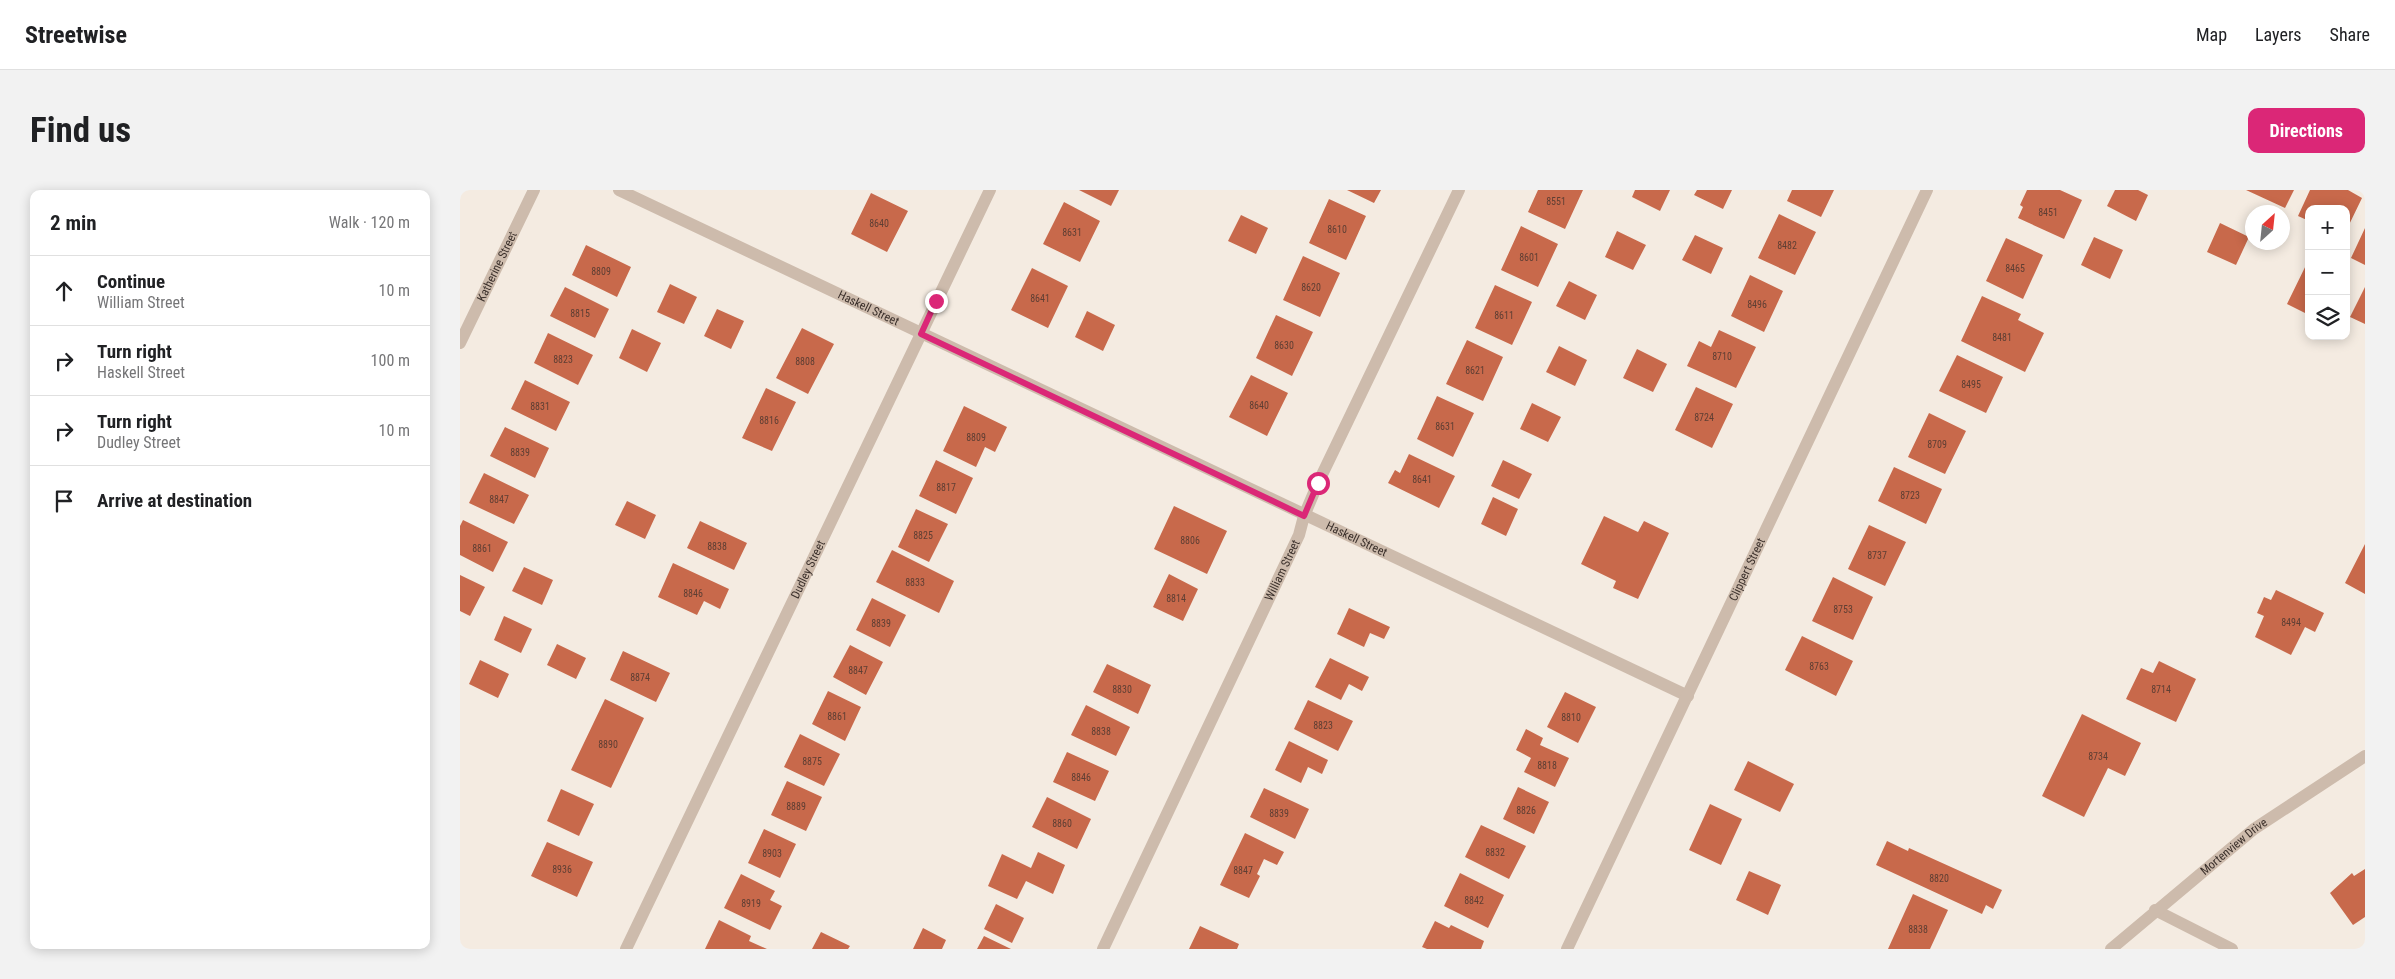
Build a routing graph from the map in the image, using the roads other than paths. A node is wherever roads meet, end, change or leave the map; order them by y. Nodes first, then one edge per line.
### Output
1 (534, 190) edge
2 (619, 190) edge
3 (990, 190) edge
4 (1459, 190) edge
5 (1927, 190) edge
6 (921, 334) junction
7 (460, 343) edge
8 (1304, 516) junction
9 (1688, 696) junction
10 (2365, 756) edge
11 (2154, 910) junction
12 (626, 949) edge
13 (1103, 949) edge
14 (1567, 949) edge
15 (2111, 949) edge
16 (2232, 949) edge

1 - 7 street, Katherine Street
2 - 6 street, Haskell Street
3 - 6 street, Dudley Street
4 - 8 street, William Street
5 - 9 street, Clippert Street
6 - 8 street, Haskell Street
6 - 12 street, Dudley Street
8 - 9 street, Haskell Street
8 - 13 street, William Street
9 - 14 street, Clippert Street
10 - 11 street, Mortenview Drive
11 - 15 street, Mortenview Drive
11 - 16 street

